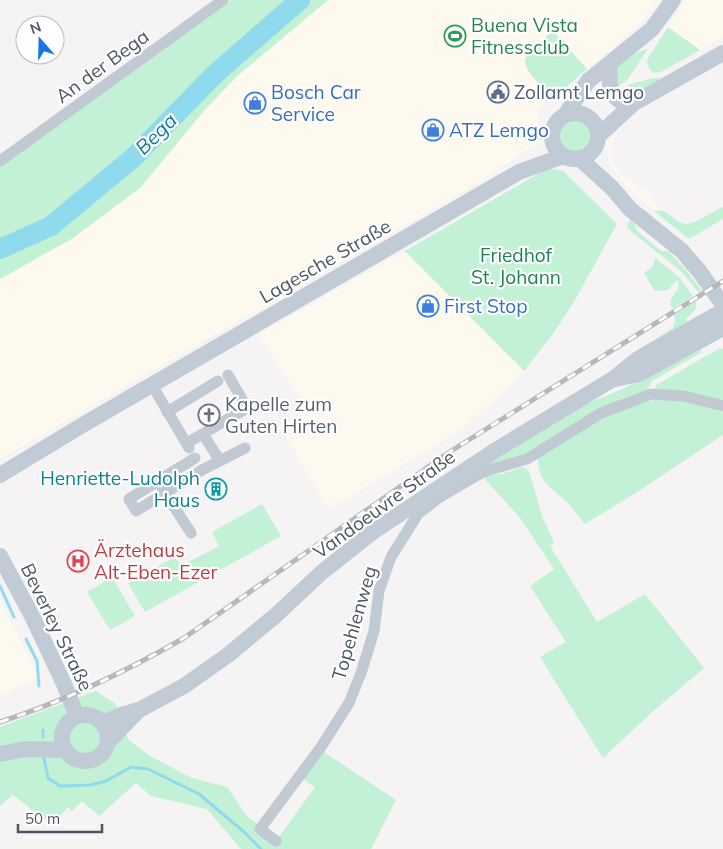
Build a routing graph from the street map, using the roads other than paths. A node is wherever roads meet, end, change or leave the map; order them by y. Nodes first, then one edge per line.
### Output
1 (224, 0) edge
2 (673, 0) edge
3 (723, 54) edge
4 (610, 64) junction
5 (596, 75) junction
6 (630, 104) junction
7 (565, 115) junction
8 (589, 117) junction
9 (552, 139) junction
10 (596, 142) junction
11 (571, 157) junction
12 (0, 161) edge
13 (519, 172) junction
14 (612, 188) junction
15 (723, 305) edge
16 (723, 311) edge
17 (723, 328) edge
18 (613, 379) junction
19 (152, 385) junction
20 (723, 406) edge
21 (167, 412) junction
22 (203, 434) junction
23 (187, 443) junction
24 (244, 448) dead end
25 (195, 458) junction
26 (220, 461) junction
27 (202, 470) junction
28 (0, 476) edge
29 (158, 482) junction
30 (165, 493) junction
31 (191, 533) dead end
32 (0, 556) edge
33 (139, 710) junction
34 (76, 716) junction
35 (102, 723) junction
36 (63, 731) junction
37 (108, 742) junction
38 (26, 749) junction
39 (66, 750) junction
40 (0, 754) edge
41 (276, 841) dead end

1 - 12 street, An der Bega
2 - 4 street
3 - 6 street
4 - 5 street
4 - 6 street
5 - 7 street
5 - 8 street
6 - 8 street
6 - 10 street
7 - 8 street
7 - 9 street
8 - 10 street
9 - 11 street
9 - 13 street, Lagesche Straße
10 - 11 street
10 - 14 street
11 - 13 street, Lagesche Straße
11 - 14 street
13 - 19 street, Lagesche Straße
14 - 15 street
16 - 18 street, Vandoeuvre Straße
17 - 18 street, Vandoeuvre Straße
18 - 33 street, Vandoeuvre Straße
19 - 21 street
19 - 28 street, Lagesche Straße
20 - 41 street, Topehlenweg
21 - 22 street
21 - 23 street
22 - 23 street
22 - 26 street
23 - 25 street
24 - 26 street
25 - 27 street
25 - 29 street
26 - 27 street
27 - 30 street
29 - 30 street
29 - 30 street
30 - 31 street
32 - 34 street, Beverley Straße
33 - 35 street, Vandoeuvre Straße
33 - 37 street, Vandoeuvre Straße
34 - 35 street, Beverley Straße
34 - 36 street, Beverley Straße
35 - 37 street
36 - 38 street, Beverley Straße
36 - 39 street
37 - 39 street, Beverley Straße
38 - 39 street, Beverley Straße
38 - 40 street, Beverley Straße

